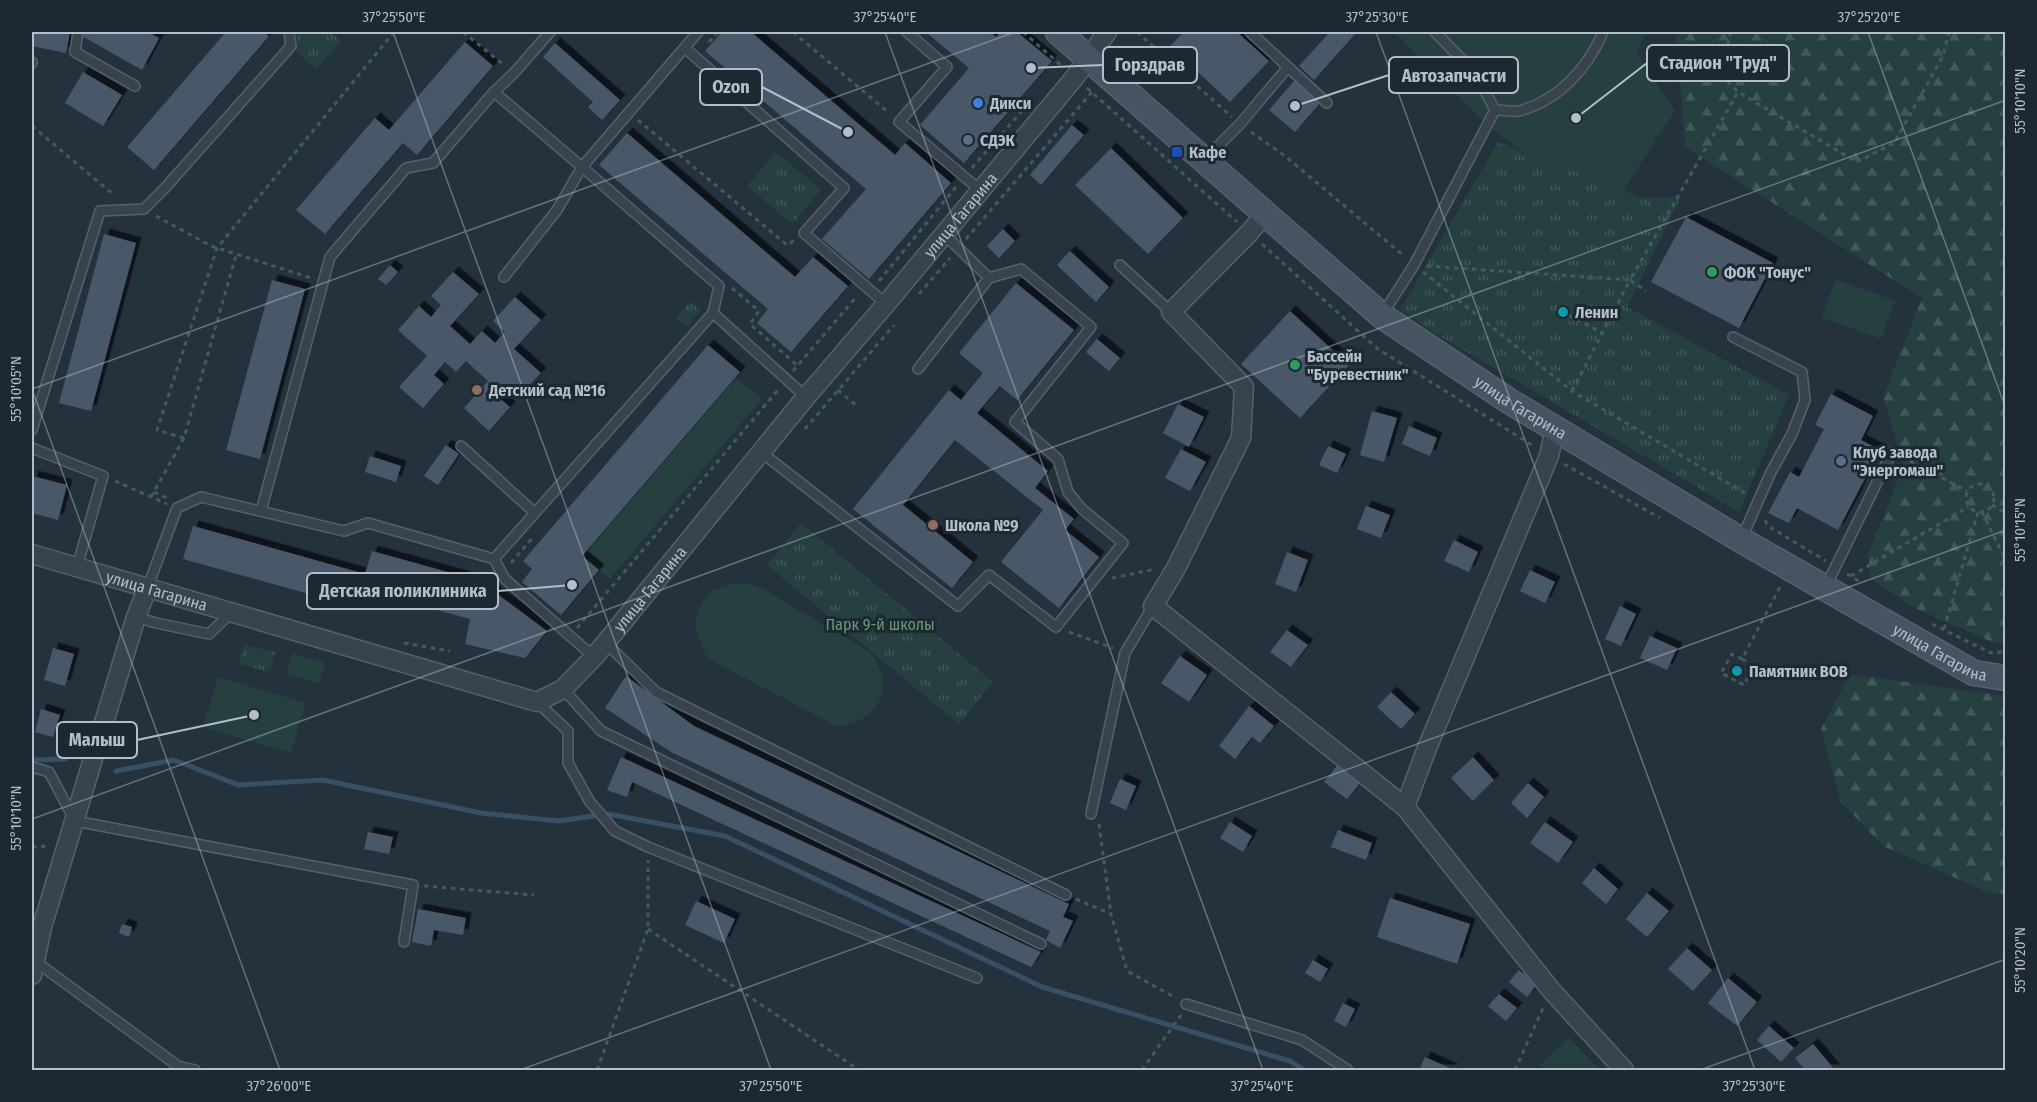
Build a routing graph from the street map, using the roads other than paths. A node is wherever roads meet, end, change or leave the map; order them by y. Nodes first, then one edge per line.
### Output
1 (78, 32) edge
2 (289, 32) edge
3 (550, 32) edge
4 (698, 32) edge
5 (907, 32) edge
6 (1058, 32) edge
7 (1107, 32) edge
8 (1250, 32) edge
9 (1435, 32) edge
10 (1603, 32) edge
11 (685, 48) junction
12 (1081, 67) junction
13 (1288, 68) junction
14 (135, 86) dead end
15 (494, 92) junction
16 (1327, 103) dead end
17 (1495, 110) junction
18 (1205, 159) junction
19 (582, 167) junction
20 (980, 190) junction
21 (1266, 213) junction
22 (944, 234) junction
23 (1120, 265) dead end
24 (504, 277) dead end
25 (990, 278) junction
26 (886, 304) junction
27 (1171, 312) junction
28 (713, 313) junction
29 (1382, 316) junction
30 (1733, 337) dead end
31 (918, 369) dead end
32 (806, 397) junction
33 (1555, 428) junction
34 (32, 430) edge
35 (461, 446) dead end
36 (32, 448) edge
37 (761, 452) junction
38 (1893, 452) road end
39 (261, 510) junction
40 (536, 513) junction
41 (1741, 540) junction
42 (32, 554) edge
43 (494, 559) junction
44 (77, 567) junction
45 (1830, 578) junction
46 (147, 589) junction
47 (1153, 606) junction
48 (231, 613) junction
49 (136, 617) junction
50 (606, 643) junction
51 (594, 657) junction
52 (2006, 678) edge
53 (563, 689) junction
54 (537, 702) junction
55 (32, 766) edge
56 (1405, 807) junction
57 (1091, 814) road end
58 (75, 820) junction
59 (1066, 895) road end
60 (37, 931) edge
61 (404, 942) dead end
62 (1041, 944) dead end
63 (33, 968) edge
64 (977, 978) dead end
65 (1186, 1004) road end
66 (195, 1071) edge
67 (1348, 1071) edge
68 (1624, 1071) edge

1 - 14 lane
2 - 34 lane
3 - 15 lane
4 - 11 lane
5 - 20 lane
6 - 12 main road, улица Гагарина
7 - 12 street
8 - 13 lane
9 - 17 lane
10 - 17 lane
11 - 19 lane
11 - 26 lane
12 - 18 main road, улица Гагарина
12 - 20 street, улица Гагарина
13 - 16 lane
13 - 18 lane
15 - 19 lane
15 - 39 lane
17 - 29 lane
18 - 21 main road, улица Гагарина
19 - 24 lane
19 - 28 lane
20 - 22 street, улица Гагарина
21 - 27 street
21 - 29 main road, улица Гагарина
22 - 25 lane
22 - 26 street, улица Гагарина
23 - 27 lane
25 - 31 lane
25 - 37 lane
26 - 32 street, улица Гагарина
27 - 47 street
28 - 32 lane
28 - 40 lane
29 - 33 main road, улица Гагарина
30 - 41 lane
32 - 37 street, улица Гагарина
33 - 41 main road, улица Гагарина
33 - 56 street
35 - 40 lane
36 - 44 lane
37 - 50 street, улица Гагарина
38 - 45 lane
39 - 43 lane
39 - 46 lane
40 - 43 lane
41 - 45 main road, улица Гагарина
42 - 44 street, улица Гагарина
43 - 51 lane
44 - 46 street, улица Гагарина
45 - 52 main road, улица Гагарина
46 - 48 street, улица Гагарина
46 - 49 street
47 - 56 street
47 - 57 lane
48 - 49 lane
48 - 54 street, улица Гагарина
49 - 58 street
50 - 51 street, улица Гагарина
50 - 59 lane
51 - 53 street, улица Гагарина
53 - 54 street, улица Гагарина
53 - 62 lane
54 - 64 lane
55 - 58 lane
56 - 68 street
58 - 60 street
58 - 61 lane
60 - 63 street
63 - 66 lane
65 - 67 lane

